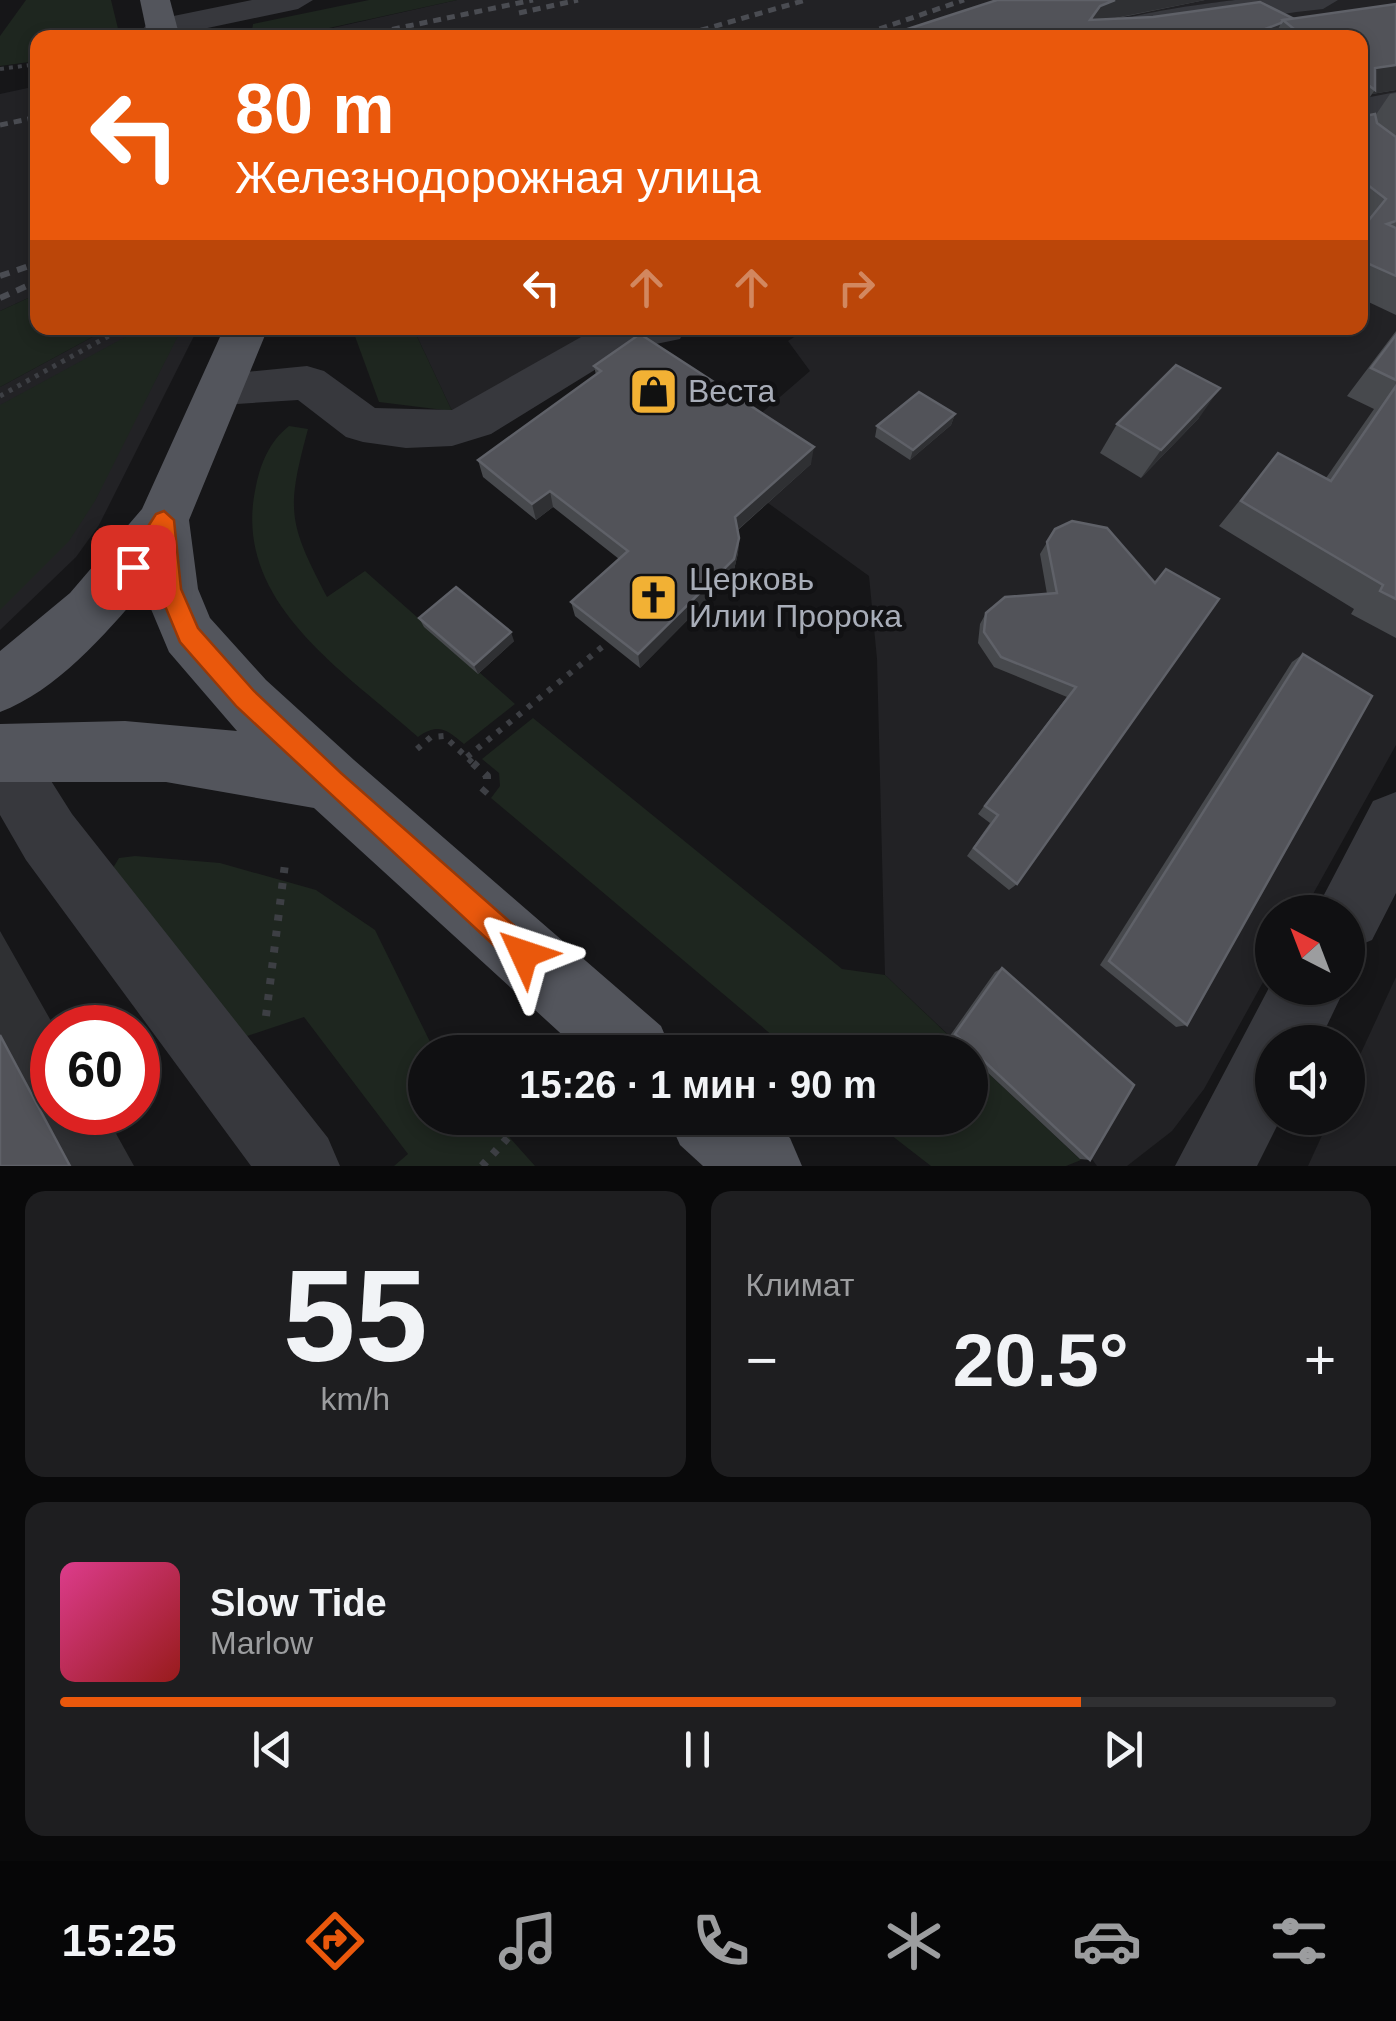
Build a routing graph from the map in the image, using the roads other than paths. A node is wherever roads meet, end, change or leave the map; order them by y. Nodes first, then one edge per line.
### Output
1 (298, 0) edge
2 (1324, 0) edge
3 (159, 22) edge
4 (1125, 30) edge
5 (1396, 103) edge
6 (1368, 124) edge
7 (243, 335) edge
8 (627, 335) edge
9 (221, 388) junction
10 (164, 520) junction
11 (0, 686) edge
12 (0, 755) edge
13 (332, 782) junction
14 (1396, 824) edge
15 (1359, 895) edge
16 (615, 1035) edge
17 (1255, 1090) edge
18 (726, 1135) edge
19 (300, 1166) edge
20 (762, 1166) edge
21 (1215, 1166) edge

1 - 3 street
2 - 4 street
5 - 6 street
7 - 9 main road
8 - 9 street
9 - 10 main road
10 - 11 main road
10 - 13 main road
12 - 13 main road
12 - 19 street
13 - 16 main road
14 - 15 street
17 - 21 street
18 - 20 main road

